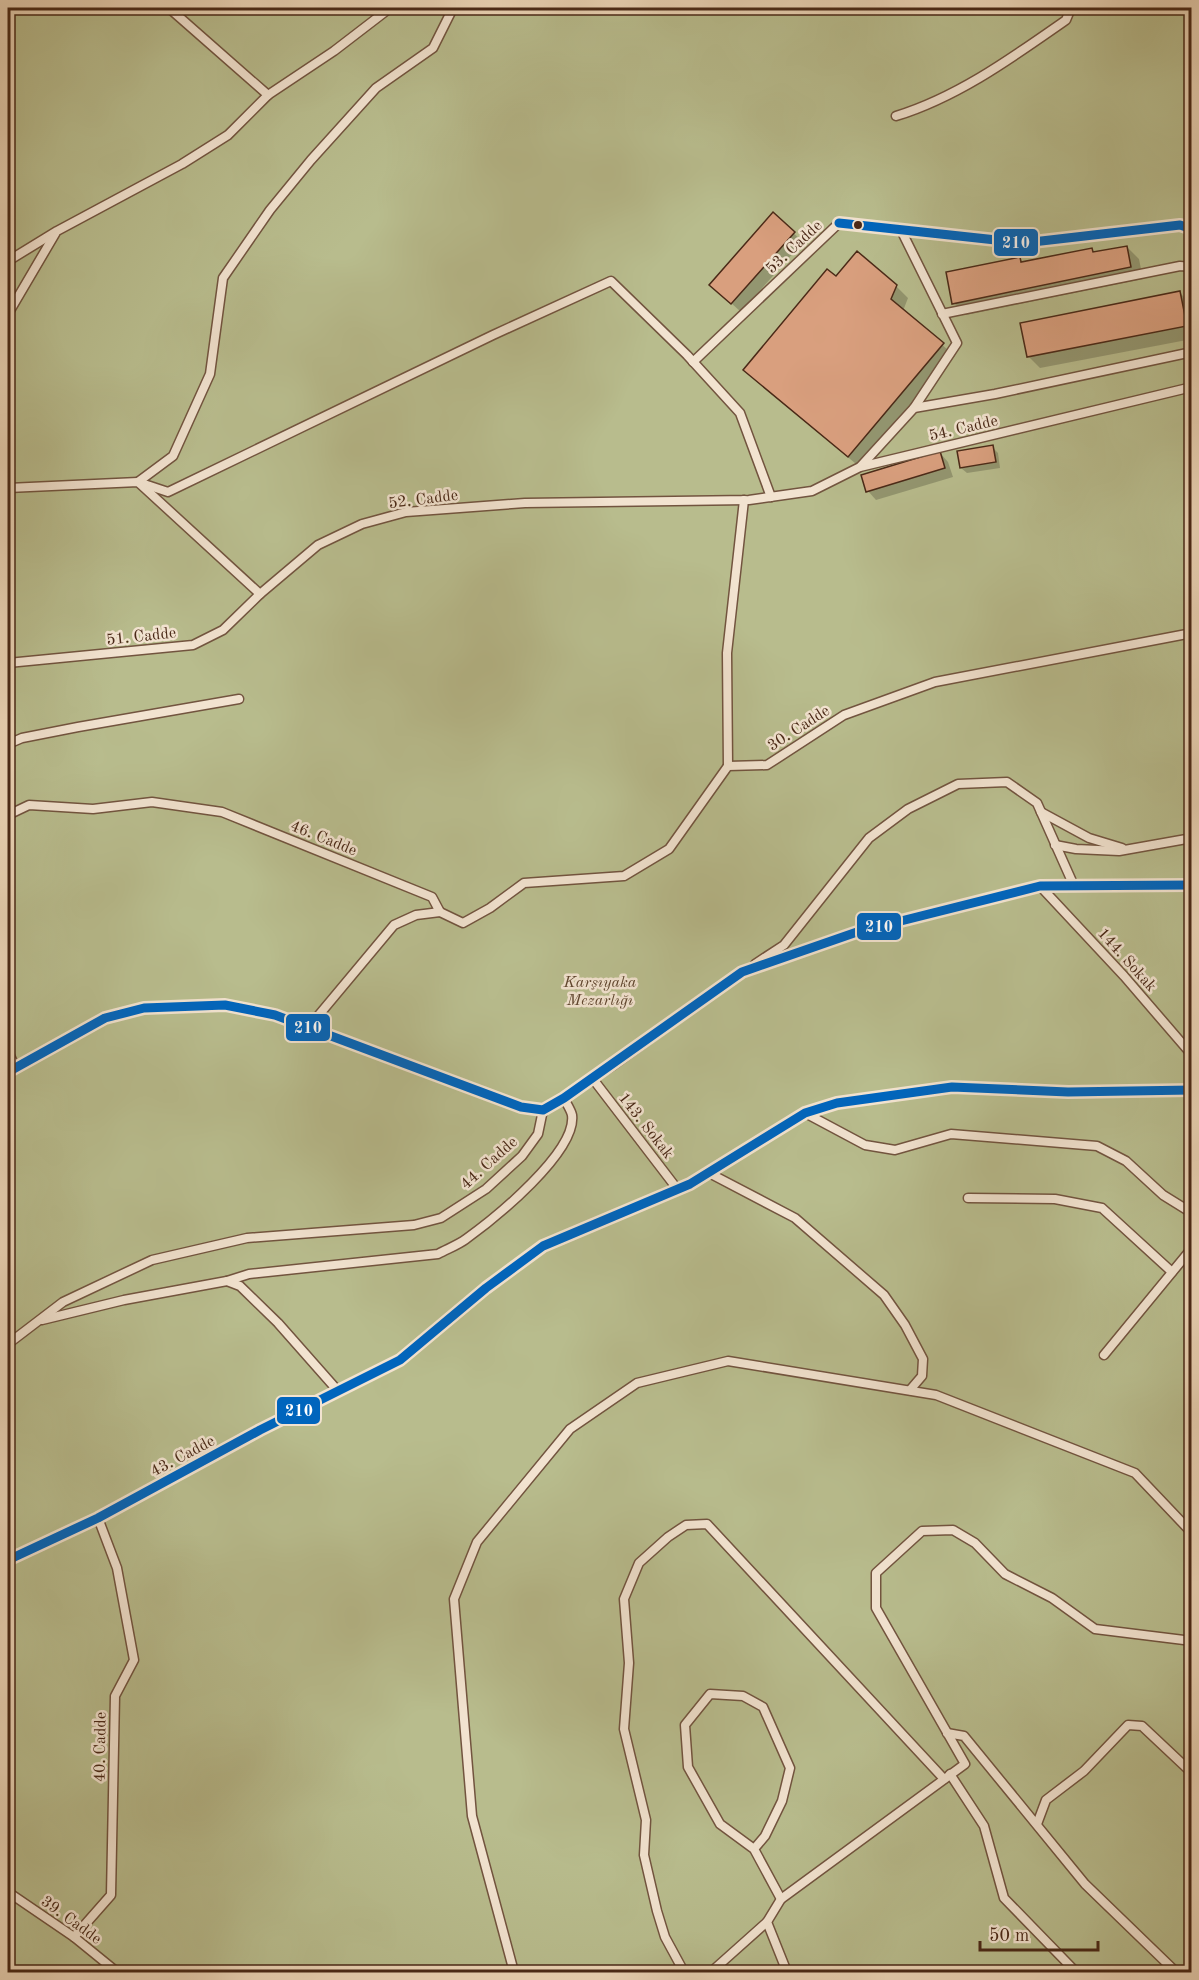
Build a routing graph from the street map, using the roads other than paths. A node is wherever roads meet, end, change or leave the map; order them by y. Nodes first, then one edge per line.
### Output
1 (169, 8) edge
2 (390, 8) edge
3 (453, 8) edge
4 (1071, 8) edge
5 (268, 95) junction
6 (896, 116) dead end
7 (1191, 229) edge
8 (901, 230) junction
9 (57, 231) junction
10 (8, 261) edge
11 (1191, 267) edge
12 (8, 314) edge
13 (942, 314) junction
14 (1191, 352) edge
15 (693, 362) junction
16 (1191, 387) edge
17 (914, 408) junction
18 (860, 467) junction
19 (138, 482) junction
20 (8, 488) edge
21 (771, 497) junction
22 (744, 500) junction
23 (260, 594) junction
24 (1191, 633) edge
25 (8, 663) edge
26 (239, 699) dead end
27 (8, 744) edge
28 (728, 766) junction
29 (1040, 812) junction
30 (8, 815) edge
31 (1191, 838) edge
32 (1055, 845) junction
33 (1128, 849) junction
34 (1191, 885) edge
35 (1040, 886) junction
36 (1074, 886) junction
37 (440, 912) junction
38 (742, 972) junction
39 (308, 1028) junction
40 (8, 1051) edge
41 (1191, 1054) edge
42 (11, 1069) edge
43 (593, 1079) junction
44 (1191, 1090) edge
45 (564, 1098) junction
46 (543, 1110) junction
47 (805, 1113) junction
48 (709, 1173) junction
49 (678, 1190) junction
50 (968, 1198) dead end
51 (1191, 1213) edge
52 (1191, 1248) edge
53 (1172, 1272) junction
54 (227, 1281) junction
55 (35, 1321) junction
56 (8, 1344) edge
57 (1104, 1355) dead end
58 (910, 1390) junction
59 (338, 1391) junction
60 (98, 1518) junction
61 (1191, 1533) edge
62 (8, 1560) edge
63 (1191, 1641) edge
64 (947, 1733) junction
65 (1191, 1773) edge
66 (947, 1777) junction
67 (1036, 1824) junction
68 (754, 1849) junction
69 (8, 1892) edge
70 (781, 1899) junction
71 (767, 1922) junction
72 (74, 1936) junction
73 (117, 1972) edge
74 (514, 1972) edge
75 (684, 1972) edge
76 (711, 1972) edge
77 (787, 1972) edge
78 (1076, 1972) edge
79 (1176, 1972) edge

1 - 5 lane
2 - 5 lane
3 - 19 lane
4 - 6 lane
5 - 9 lane
7 - 8 lane, 53. Cadde
8 - 13 lane
8 - 15 lane, 53. Cadde
9 - 10 lane
9 - 12 lane
11 - 13 lane
13 - 17 lane
14 - 17 lane
15 - 19 lane
15 - 21 lane
16 - 18 lane, 54. Cadde
17 - 18 lane
18 - 21 lane, 54. Cadde
19 - 20 lane
19 - 23 lane
21 - 22 lane, 54. Cadde
22 - 23 lane, 52. Cadde
22 - 28 lane
23 - 25 lane, 51. Cadde
24 - 28 lane, 30. Cadde
26 - 27 lane
28 - 37 lane
29 - 32 lane
29 - 33 lane
29 - 38 lane
30 - 37 lane, 46. Cadde
31 - 33 lane
32 - 33 lane
32 - 36 lane
34 - 36 lane
35 - 36 lane
35 - 38 lane
35 - 41 lane, 144. Sokak
37 - 39 lane
38 - 43 lane
39 - 42 lane
39 - 46 lane
40 - 42 lane
43 - 45 lane
43 - 49 lane, 143. Sokak
44 - 47 lane, 43. Cadde
45 - 46 lane
45 - 54 lane
46 - 55 lane, 44. Cadde
47 - 48 lane, 43. Cadde
47 - 51 lane
48 - 49 lane, 43. Cadde
48 - 58 lane
49 - 59 lane, 43. Cadde
50 - 53 lane
52 - 53 lane
53 - 57 lane
54 - 55 lane
54 - 59 lane
55 - 56 lane, 44. Cadde
58 - 61 lane
58 - 74 lane
59 - 60 lane, 43. Cadde
60 - 62 lane, 43. Cadde
60 - 72 lane, 40. Cadde
63 - 64 lane
64 - 66 lane
64 - 67 lane
65 - 67 lane
66 - 70 lane
66 - 75 lane
66 - 78 lane
67 - 79 lane
68 - 68 lane
68 - 70 lane
69 - 72 lane, 39. Cadde
70 - 71 lane
71 - 76 lane
71 - 77 lane
72 - 73 lane, 39. Cadde

